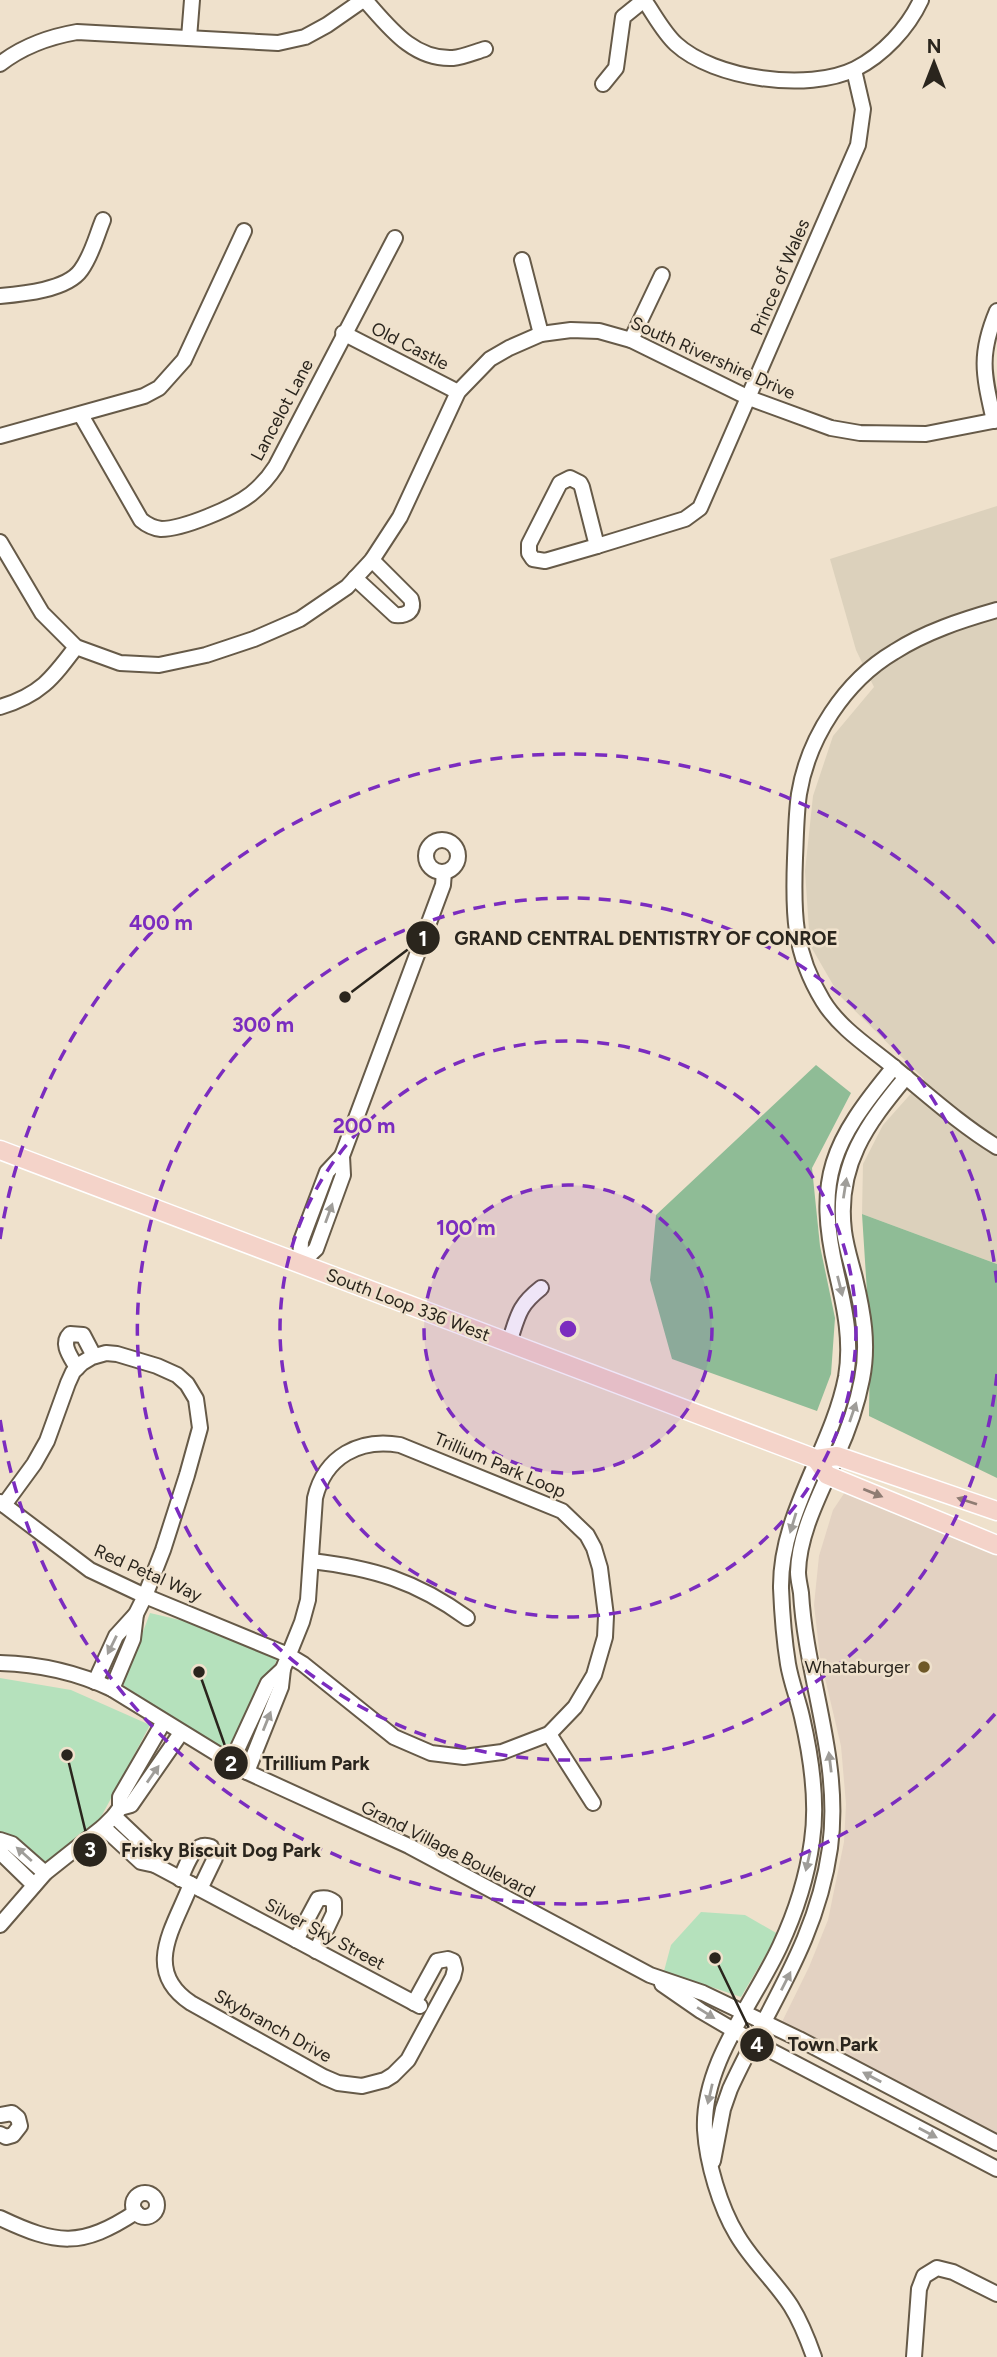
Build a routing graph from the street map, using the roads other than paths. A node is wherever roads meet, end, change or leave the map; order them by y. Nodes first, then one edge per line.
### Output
1 (192, 0) edge
2 (364, 0) edge
3 (644, 0) edge
4 (920, 0) edge
5 (189, 38) junction
6 (485, 49) dead end
7 (0, 64) edge
8 (854, 70) junction
9 (603, 84) dead end
10 (103, 220) dead end
11 (244, 231) dead end
12 (395, 238) dead end
13 (522, 260) dead end
14 (662, 275) dead end
15 (0, 296) edge
16 (997, 311) edge
17 (344, 333) junction
18 (541, 334) junction
19 (631, 340) junction
20 (458, 392) junction
21 (749, 398) junction
22 (81, 415) junction
23 (995, 421) edge
24 (0, 436) edge
25 (0, 542) edge
26 (597, 546) junction
27 (372, 559) junction
28 (355, 578) junction
29 (997, 610) edge
30 (76, 647) junction
31 (0, 707) edge
32 (444, 872) dead end
33 (894, 1067) junction
34 (906, 1077) junction
35 (997, 1147) edge
36 (0, 1150) edge
37 (300, 1264) junction
38 (541, 1288) dead end
39 (864, 1318) junction
40 (847, 1320) junction
41 (509, 1343) junction
42 (94, 1356) junction
43 (77, 1368) junction
44 (837, 1456) junction
45 (816, 1459) junction
46 (827, 1475) junction
47 (2, 1504) edge
48 (997, 1511) edge
49 (997, 1545) edge
50 (311, 1561) junction
51 (145, 1596) junction
52 (136, 1614) junction
53 (467, 1618) dead end
54 (286, 1662) junction
55 (0, 1663) edge
56 (95, 1682) junction
57 (112, 1689) junction
58 (163, 1723) junction
59 (181, 1733) junction
60 (549, 1734) junction
61 (231, 1763) junction
62 (247, 1772) junction
63 (593, 1803) dead end
64 (117, 1812) junction
65 (103, 1827) junction
66 (0, 1840) edge
67 (0, 1852) edge
68 (155, 1865) junction
69 (45, 1873) junction
70 (190, 1884) junction
71 (34, 1885) junction
72 (0, 1926) edge
73 (296, 1940) junction
74 (316, 1951) junction
75 (650, 1975) junction
76 (414, 2003) junction
77 (433, 2013) junction
78 (744, 2013) junction
79 (764, 2023) junction
80 (734, 2031) junction
81 (754, 2042) junction
82 (904, 2094) junction
83 (0, 2115) edge
84 (894, 2115) junction
85 (1, 2137) edge
86 (997, 2143) edge
87 (712, 2169) junction
88 (997, 2169) edge
89 (136, 2212) dead end
90 (0, 2218) edge
91 (997, 2294) edge
92 (814, 2357) edge
93 (914, 2357) edge

1 - 5 street
2 - 5 street
2 - 6 street
3 - 8 street
3 - 9 street
4 - 8 street
5 - 7 street
8 - 21 street, Prince of Wales
10 - 15 street
11 - 22 street
12 - 17 street, Lancelot Lane
13 - 18 street
14 - 19 street
16 - 23 street
17 - 20 street, Old Castle
17 - 22 street, Lancelot Lane
18 - 19 street, South Rivershire Drive
18 - 20 street, South Rivershire Drive
19 - 21 street, South Rivershire Drive
20 - 27 street, South Rivershire Drive
21 - 23 street, South Rivershire Drive
21 - 26 street, Prince of Wales
22 - 24 street
25 - 30 street
26 - 26 street, Prince of Wales
27 - 28 street, South Rivershire Drive
27 - 28 street
28 - 30 street, South Rivershire Drive
29 - 33 street
30 - 31 street
32 - 37 street
33 - 34 street
33 -> 40 street
34 - 35 street
39 -> 34 street
36 - 37 main road, South Loop 336 West
37 - 41 main road, South Loop 336 West
38 - 41 street
39 - 40 street
44 -> 39 street
40 - 45 street
41 - 45 main road, South Loop 336 West
42 - 43 street
42 - 43 street
42 - 51 street
43 - 47 street
44 - 45 main road, South Loop 336 West
44 - 46 street
48 -> 44 main road, South Loop 336 West
45 - 46 main road
45 -> 78 street
46 -> 49 main road
79 -> 46 street
47 - 51 street, Red Petal Way
50 - 53 street
50 - 54 street, Trillium Park Loop
50 - 60 street, Trillium Park Loop
51 - 52 street
51 - 54 street, Red Petal Way
52 -> 56 street
52 - 57 street
54 - 60 street, Trillium Park Loop
54 - 61 street, Trillium Park Loop
62 -> 54 street, Trillium Park Loop
55 - 56 street, Grand Village Boulevard
56 - 57 street, Grand Village Boulevard
57 - 58 street, Grand Village Boulevard
58 - 59 street, Grand Village Boulevard
58 - 64 street
59 - 61 street, Grand Village Boulevard
64 -> 59 street
60 - 63 street
61 - 62 street, Grand Village Boulevard
62 - 75 street, Grand Village Boulevard
64 - 65 street
64 - 68 street, Silver Sky Street
65 - 68 street, Silver Sky Street
65 - 69 street
69 -> 66 street
67 - 71 street
68 - 70 street, Silver Sky Street
69 - 71 street
70 - 73 street, Silver Sky Street
70 - 77 street, Skybranch Drive
71 - 72 street
73 - 74 street, Silver Sky Street
73 - 74 street
74 - 76 street, Silver Sky Street
75 - 78 street, Grand Village Boulevard
75 -> 80 street, Grand Village Boulevard
76 - 77 street, Silver Sky Street
76 - 77 street, Skybranch Drive
78 - 79 street, Grand Village Boulevard
78 - 80 street
79 - 81 street
82 -> 79 street, Grand Village Boulevard
80 - 81 street, Grand Village Boulevard
80 -> 87 street
81 - 84 street, Grand Village Boulevard
81 - 87 street
82 - 84 street
82 - 86 street, Grand Village Boulevard
83 - 85 street
84 -> 88 street, Grand Village Boulevard
87 - 92 street
89 - 90 street
91 - 93 street

